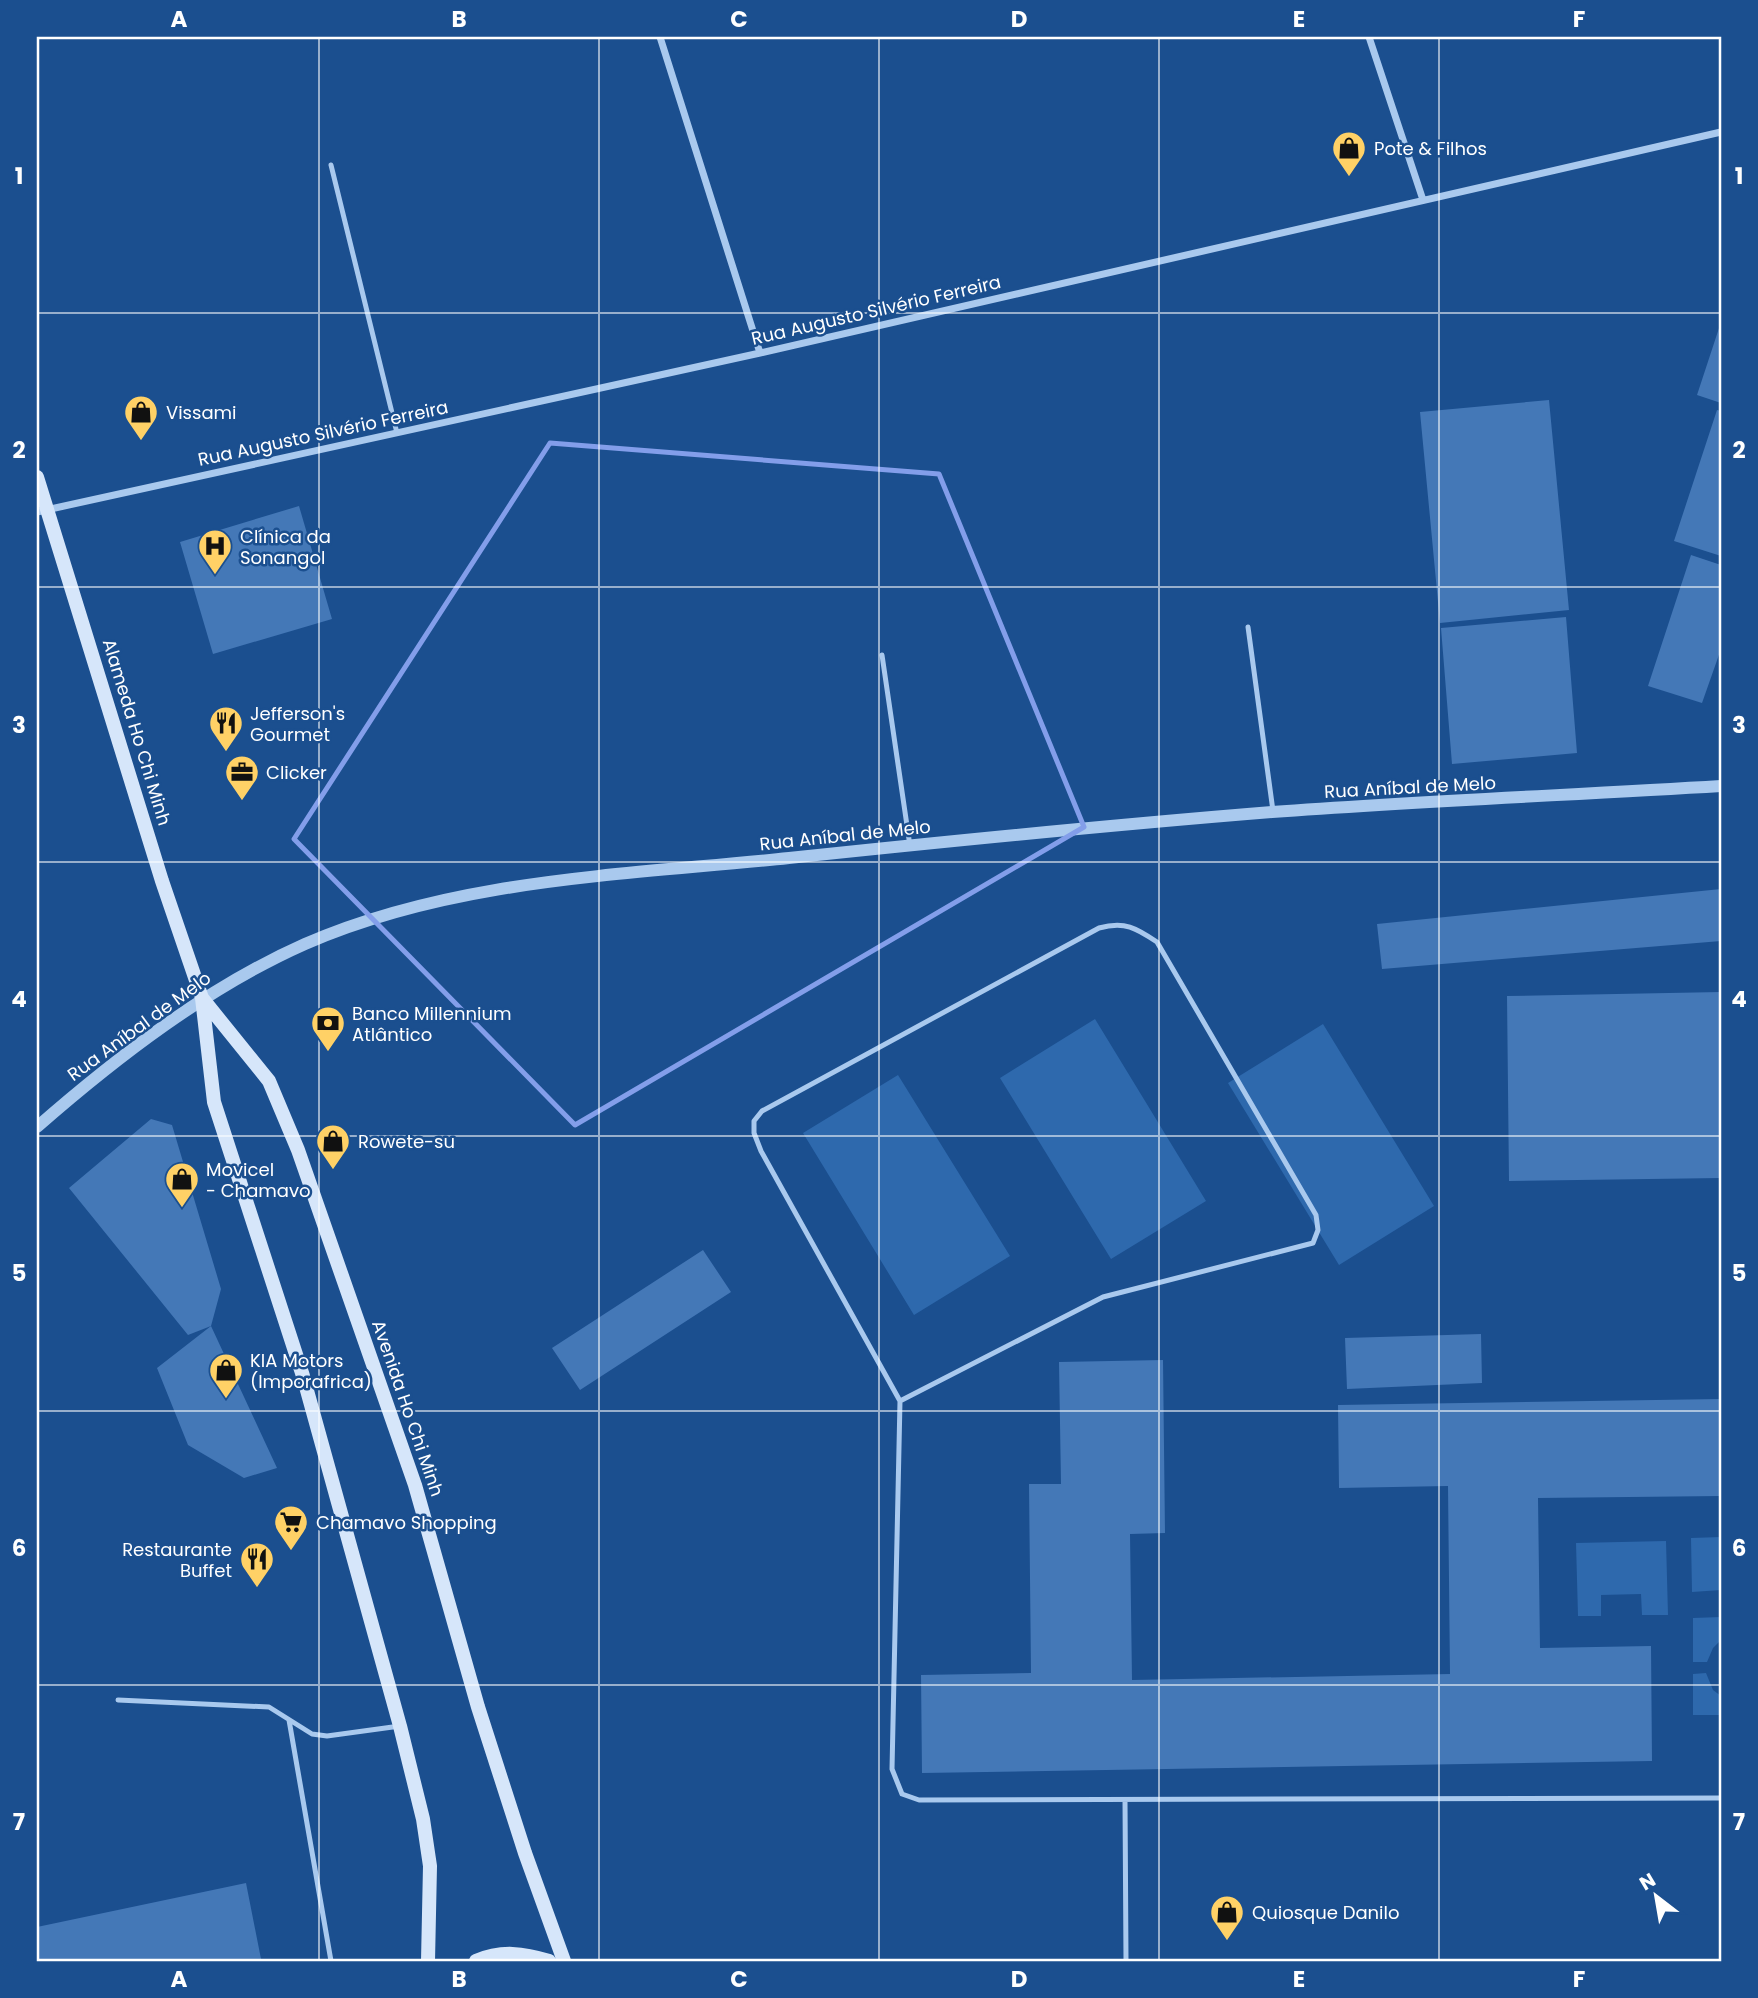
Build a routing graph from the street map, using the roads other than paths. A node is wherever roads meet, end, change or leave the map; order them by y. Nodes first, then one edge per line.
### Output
1 (660, 37) edge
2 (1370, 37) edge
3 (1721, 132) edge
4 (331, 165) dead end
5 (1423, 200) junction
6 (760, 353) junction
7 (397, 433) junction
8 (37, 477) edge
9 (42, 511) edge
10 (1248, 627) dead end
11 (881, 655) dead end
12 (1721, 786) edge
13 (1273, 812) junction
14 (910, 846) junction
15 (202, 998) junction
16 (37, 1127) edge
17 (900, 1401) junction
18 (118, 1700) dead end
19 (289, 1720) junction
20 (400, 1726) junction
21 (1721, 1798) edge
22 (1125, 1800) junction
23 (331, 1961) edge
24 (428, 1961) edge
25 (476, 1961) edge
26 (549, 1961) edge
27 (564, 1961) edge
28 (1126, 1961) edge

1 - 6 street
2 - 5 street
3 - 5 street, Rua Augusto Silvério Ferreira
4 - 7 lane
5 - 6 street, Rua Augusto Silvério Ferreira
6 - 7 street, Rua Augusto Silvério Ferreira
7 - 9 street, Rua Augusto Silvério Ferreira
8 - 9 main road, Alameda Ho Chi Minh
9 - 15 main road, Alameda Ho Chi Minh
10 - 13 lane
11 - 14 lane
12 - 13 street, Rua Aníbal de Melo
13 - 14 street, Rua Aníbal de Melo
14 - 15 street, Rua Aníbal de Melo
15 - 16 street, Rua Aníbal de Melo
15 - 20 main road
15 - 27 main road, Avenida Ho Chi Minh
17 - 17 lane
17 - 22 lane
18 - 19 lane
19 - 20 lane
19 - 23 lane
20 - 24 main road
21 - 22 lane
22 - 28 lane
25 - 26 main road

